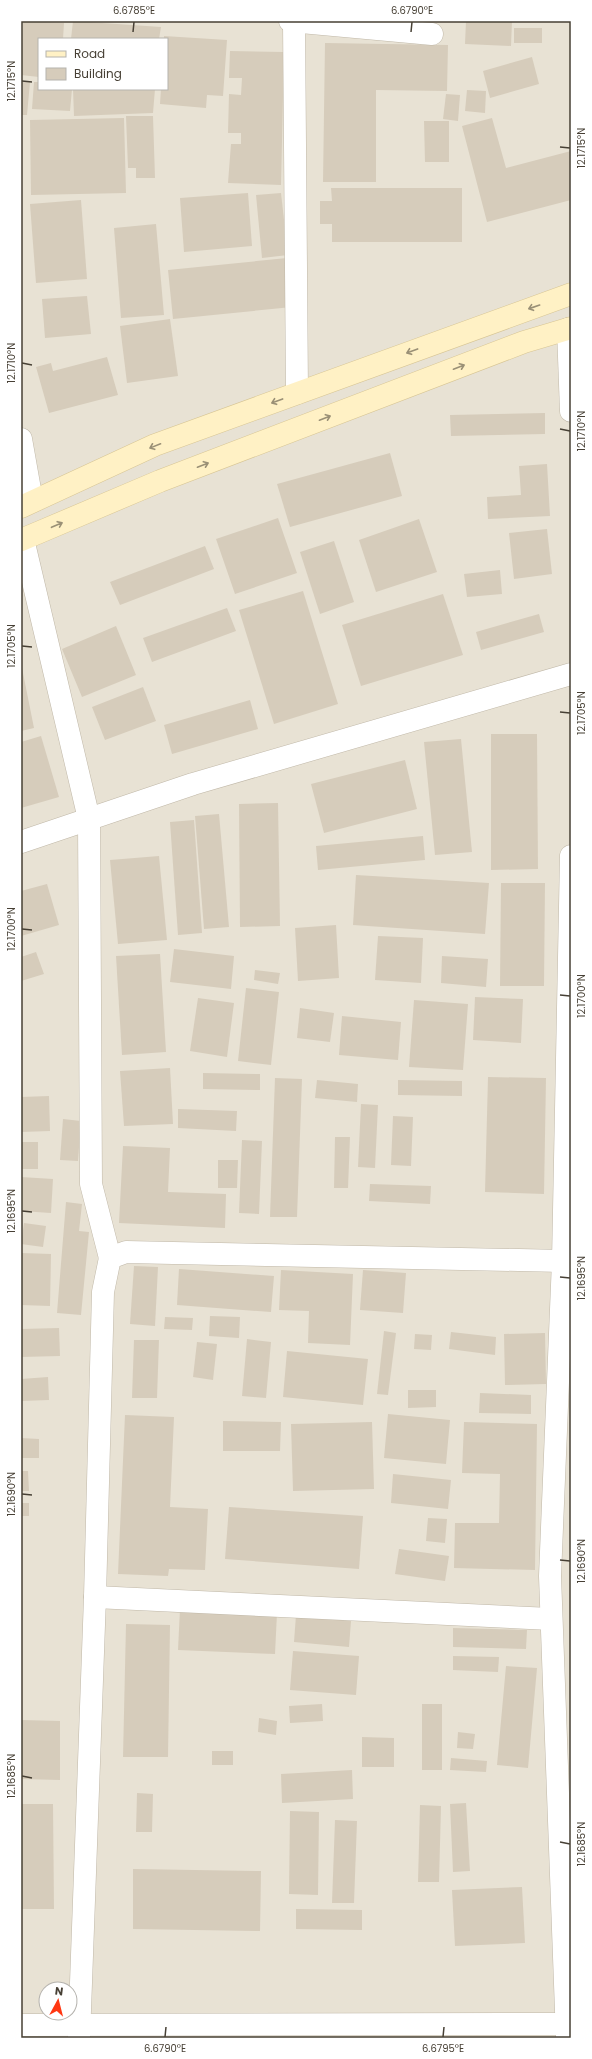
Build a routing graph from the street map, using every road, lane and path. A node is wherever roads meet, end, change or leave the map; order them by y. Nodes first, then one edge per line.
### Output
1 (290, 21) edge
2 (294, 21) edge
3 (432, 34) dead end
4 (571, 294) edge
5 (569, 329) edge
6 (297, 393) junction
7 (571, 411) edge
8 (21, 440) edge
9 (26, 504) edge
10 (22, 539) edge
11 (571, 674) edge
12 (89, 819) junction
13 (21, 842) edge
14 (571, 856) edge
15 (110, 1258) junction
16 (563, 1261) junction
17 (94, 1597) junction
18 (551, 1619) junction
19 (21, 2025) edge
20 (568, 2029) edge
21 (78, 2032) edge

1 - 2 street
2 - 3 street
2 - 6 street
4 -> 6 street
5 - 7 street
10 -> 5 street
6 -> 9 street
8 - 9 street
10 - 12 street
11 - 12 street
12 - 13 street
12 - 15 street
14 - 16 street
15 - 16 street
15 - 17 street
16 - 18 street
17 - 18 street
17 - 21 street
18 - 20 street
19 - 21 street
20 - 21 street

